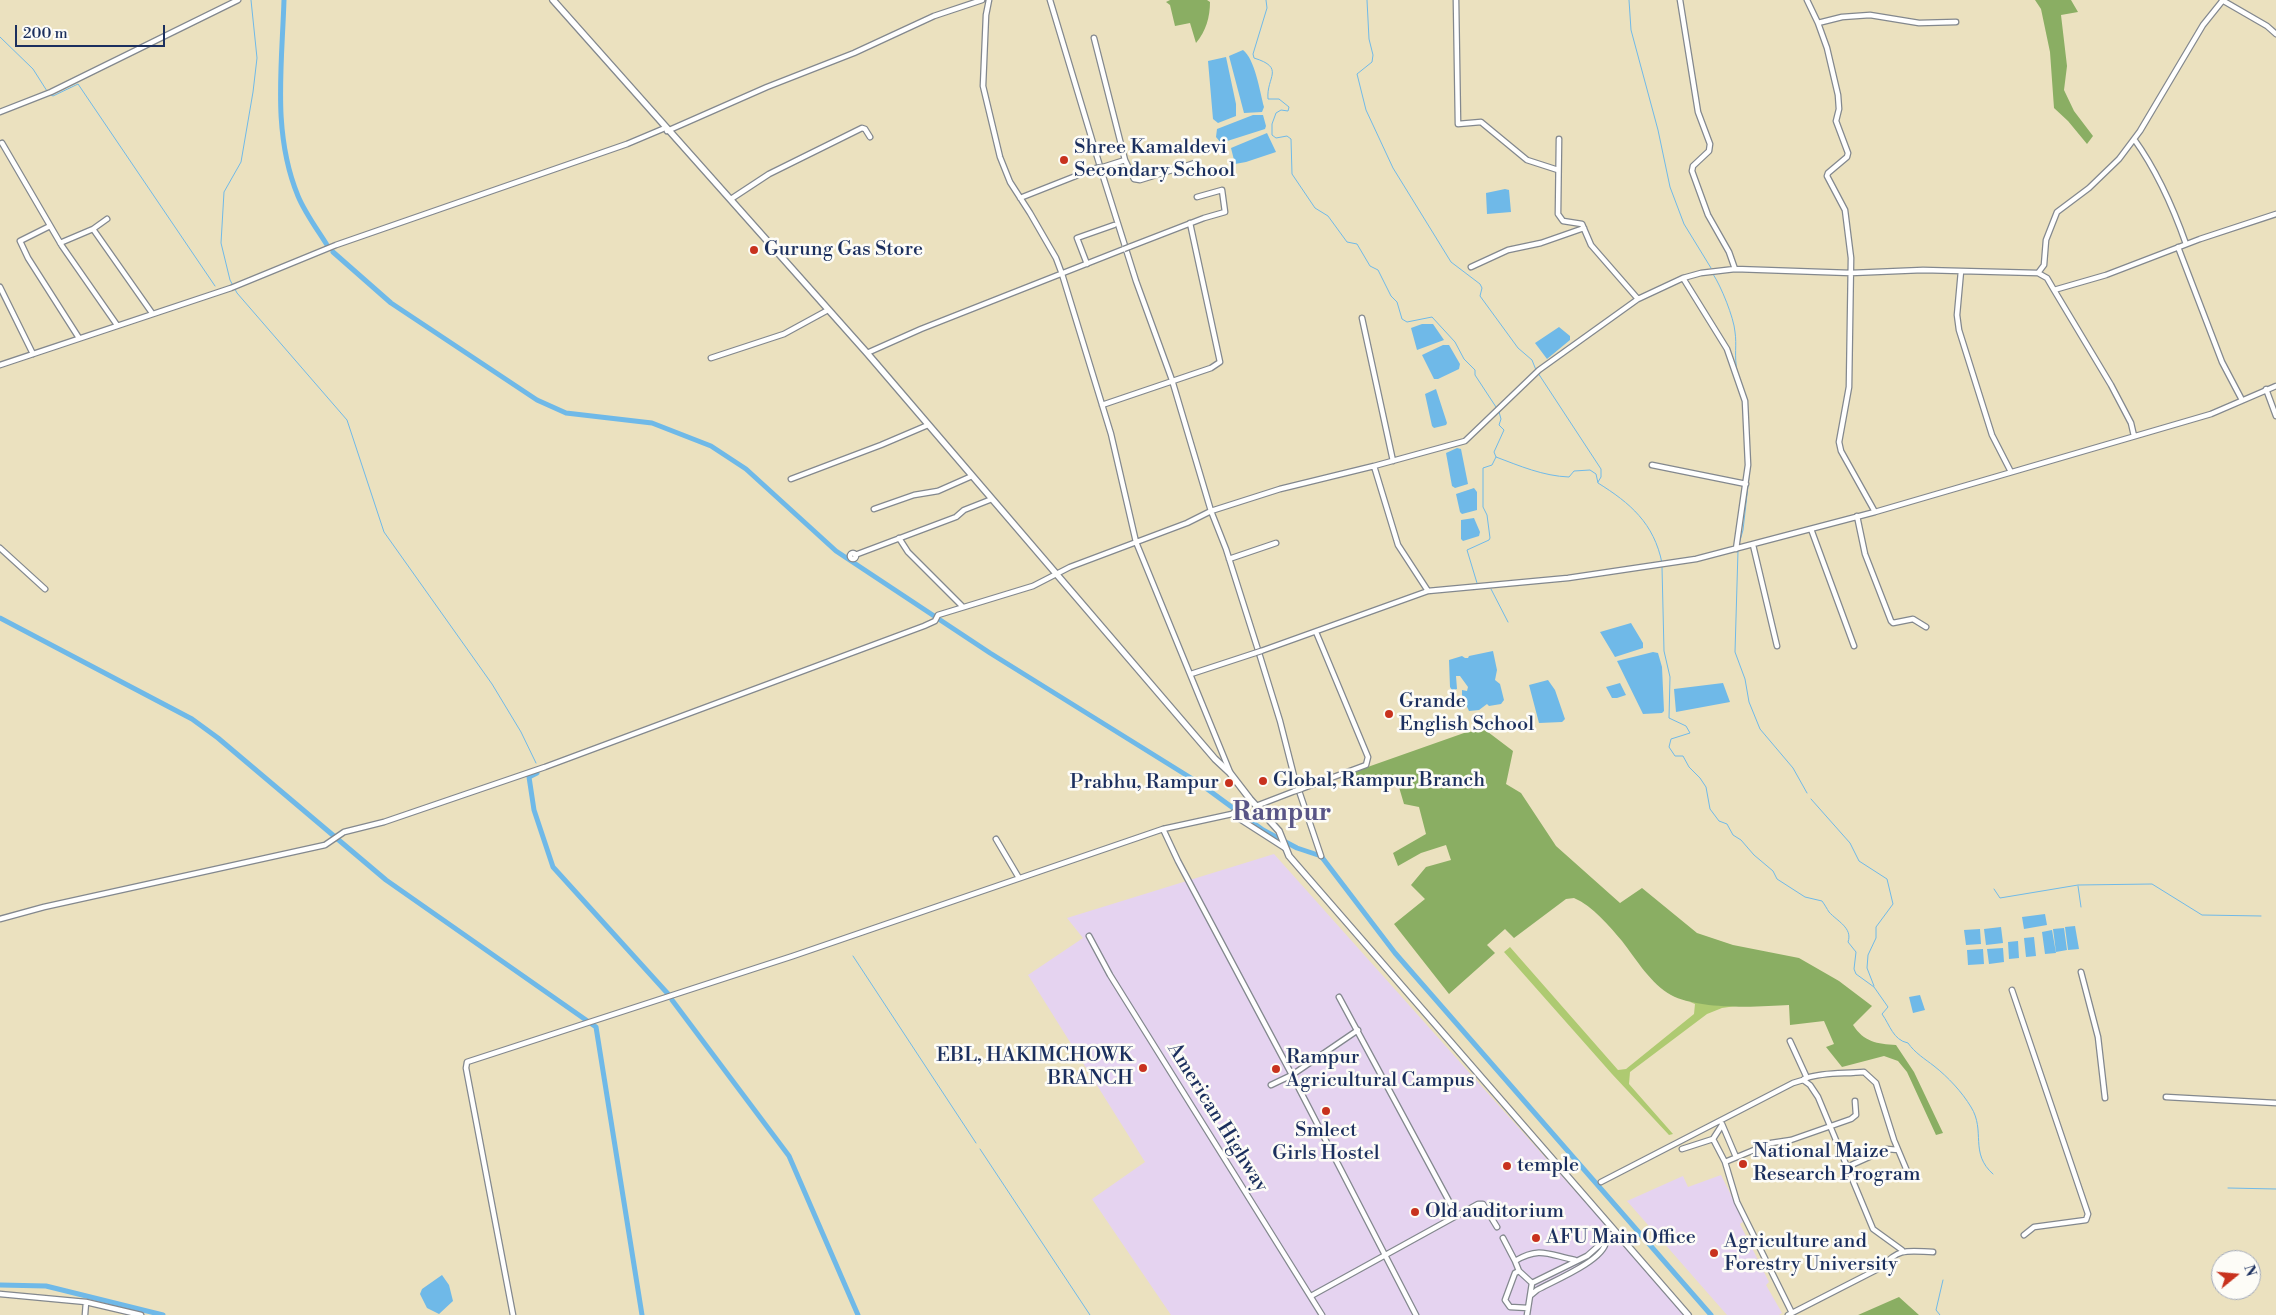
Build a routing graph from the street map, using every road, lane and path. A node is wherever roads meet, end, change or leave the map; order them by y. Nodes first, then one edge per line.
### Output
1 (238, 0) edge
2 (553, 0) edge
3 (982, 0) edge
4 (989, 0) edge
5 (1050, 0) edge
6 (1456, 0) edge
7 (1680, 0) edge
8 (1807, 0) edge
9 (2222, 0) edge
10 (1956, 22) dead end
11 (1818, 23) junction
12 (2276, 34) edge
13 (1094, 38) dead end
14 (0, 112) edge
15 (666, 129) junction
16 (870, 136) dead end
17 (1559, 139) dead end
18 (2134, 139) junction
19 (2, 143) dead end
20 (1126, 160) junction
21 (1195, 163) dead end
22 (1558, 170) junction
23 (1197, 196) dead end
24 (1020, 198) junction
25 (731, 199) junction
26 (2276, 214) edge
27 (107, 219) dead end
28 (1190, 223) junction
29 (1114, 225) dead end
30 (50, 226) junction
31 (1584, 228) junction
32 (93, 229) junction
33 (60, 244) junction
34 (2186, 244) junction
35 (2178, 247) junction
36 (1087, 264) junction
37 (1471, 268) dead end
38 (1735, 269) junction
39 (1961, 271) junction
40 (1851, 273) junction
41 (2038, 273) junction
42 (1062, 274) junction
43 (1683, 278) junction
44 (0, 287) edge
45 (2054, 290) junction
46 (1638, 300) junction
47 (828, 310) junction
48 (152, 313) junction
49 (1362, 318) dead end
50 (118, 324) junction
51 (79, 338) junction
52 (867, 353) junction
53 (33, 354) junction
54 (710, 358) dead end
55 (0, 365) edge
56 (1172, 380) junction
57 (2276, 386) edge
58 (2266, 389) junction
59 (2242, 400) junction
60 (1102, 405) junction
61 (2276, 416) edge
62 (928, 424) junction
63 (2134, 436) junction
64 (1393, 461) junction
65 (1652, 465) dead end
66 (1374, 466) junction
67 (2011, 472) junction
68 (972, 476) junction
69 (791, 479) dead end
70 (1746, 484) junction
71 (992, 499) junction
72 (874, 509) dead end
73 (1213, 510) junction
74 (1875, 512) junction
75 (1857, 516) junction
76 (1810, 529) junction
77 (899, 538) junction
78 (1136, 542) junction
79 (1276, 543) dead end
80 (1752, 545) junction
81 (0, 548) edge
82 (1736, 549) junction
83 (855, 554) dead end
84 (1229, 559) junction
85 (1057, 574) junction
86 (44, 589) dead end
87 (1428, 591) junction
88 (963, 607) junction
89 (1926, 627) dead end
90 (1316, 632) junction
91 (1777, 646) dead end
92 (1854, 646) dead end
93 (1191, 674) junction
94 (1230, 773) junction
95 (1250, 799) junction
96 (1256, 806) junction
97 (1234, 813) junction
98 (1163, 829) junction
99 (996, 839) dead end
100 (1285, 845) junction
101 (1321, 856) dead end
102 (1020, 878) junction
103 (0, 919) edge
104 (1088, 936) dead end
105 (2081, 972) dead end
106 (2012, 990) dead end
107 (1339, 996) dead end
108 (1358, 1030) junction
109 (1790, 1041) dead end
110 (1292, 1075) junction
111 (1805, 1079) junction
112 (1271, 1086) dead end
113 (2166, 1097) dead end
114 (2105, 1098) dead end
115 (1854, 1101) dead end
116 (2276, 1102) edge
117 (1721, 1123) junction
118 (1830, 1126) junction
119 (1713, 1139) junction
120 (1682, 1149) dead end
121 (1898, 1150) junction
122 (1736, 1157) junction
123 (1725, 1162) junction
124 (1847, 1167) junction
125 (1907, 1171) dead end
126 (1601, 1182) dead end
127 (1457, 1216) junction
128 (1497, 1227) dead end
129 (2024, 1235) dead end
130 (1503, 1238) dead end
131 (1902, 1250) junction
132 (1933, 1252) dead end
133 (1384, 1255) junction
134 (1514, 1260) junction
135 (1575, 1260) junction
136 (1519, 1271) junction
137 (1532, 1283) junction
138 (0, 1294) edge
139 (1311, 1296) junction
140 (1530, 1301) junction
141 (86, 1302) junction
142 (1528, 1308) junction
143 (1790, 1314) edge
144 (85, 1315) edge
145 (141, 1315) edge
146 (513, 1315) edge
147 (1322, 1315) edge
148 (1416, 1315) edge
149 (1527, 1315) edge
150 (1688, 1315) edge

1 - 14 street
2 - 15 main road
3 - 15 street
4 - 24 street
5 - 56 street
6 - 22 street
7 - 38 street
8 - 11 street
9 - 12 street
9 - 18 street
10 - 11 street
11 - 40 street
13 - 20 street
15 - 25 main road
15 - 48 street
16 - 25 street
17 - 22 street
18 - 34 street
18 - 41 street
19 - 30 street
20 - 21 street
20 - 24 street, bridge
22 - 31 street
23 - 28 street
24 - 42 street
25 - 47 main road
26 - 34 street
27 - 32 street
28 - 36 street
28 - 56 street
29 - 36 street
30 - 33 street
30 - 51 street
31 - 37 street
31 - 46 street
32 - 33 street
32 - 48 street
33 - 50 street
34 - 35 street
35 - 45 street
35 - 59 street
36 - 42 street
38 - 40 street
38 - 43 street
39 - 40 street
39 - 41 street
39 - 67 street
40 - 74 street
41 - 45 street
42 - 52 street
42 - 60 street
43 - 46 street
43 - 70 street
44 - 53 street
45 - 63 street
46 - 64 street
47 - 52 main road
47 - 54 street
48 - 50 street
49 - 64 street
50 - 51 street
51 - 53 street
52 - 62 main road
53 - 55 street
56 - 60 street
56 - 73 street
57 - 58 street
58 - 59 street
58 - 61 street
59 - 63 street
60 - 78 street
62 - 68 main road
62 - 69 street
63 - 67 street
64 - 66 street
65 - 70 street
66 - 73 street
66 - 87 street
67 - 74 street
68 - 71 main road
68 - 72 street
70 - 82 street
71 - 77 street
71 - 85 main road
73 - 78 street
73 - 84 street
74 - 75 street
75 - 76 street
75 - 89 street
76 - 80 street
76 - 92 street
77 - 83 street
77 - 88 street
78 - 85 street
78 - 93 street
79 - 84 street
80 - 82 street
80 - 91 street
81 - 86 street
82 - 87 street
84 - 101 street
85 - 88 street
85 - 94 main road
87 - 90 street
88 - 103 street
90 - 93 street, bridge
90 - 96 street
93 - 94 street
94 - 95 main road
95 - 96 main road
95 - 97 street
96 - 100 main road
97 - 98 street
97 - 100 street
98 - 102 street
98 - 110 street
99 - 102 street
100 - 150 main road
102 - 146 street
104 - 139 street, American Highway
105 - 114 street
106 - 129 street
107 - 108 street
108 - 110 street
108 - 127 street
109 - 111 street
110 - 112 street
110 - 133 street
111 - 117 street
111 - 118 street
111 - 121 street
113 - 116 street
115 - 118 street
117 - 119 street
117 - 122 street
117 - 126 street
118 - 122 street
118 - 124 street
119 - 120 street
119 - 123 street
121 - 124 street
121 - 125 street
122 - 123 street
123 - 143 street
124 - 131 street
127 - 128 street
127 - 133 street
130 - 134 street
131 - 132 street
131 - 143 street
133 - 139 street
133 - 148 street
134 - 135 street
134 - 136 street
135 - 137 street
135 - 140 street
136 - 137 street
136 - 142 street
137 - 140 street
138 - 141 street
139 - 147 street, American Highway
140 - 142 street
141 - 144 street
141 - 145 street
142 - 149 street

